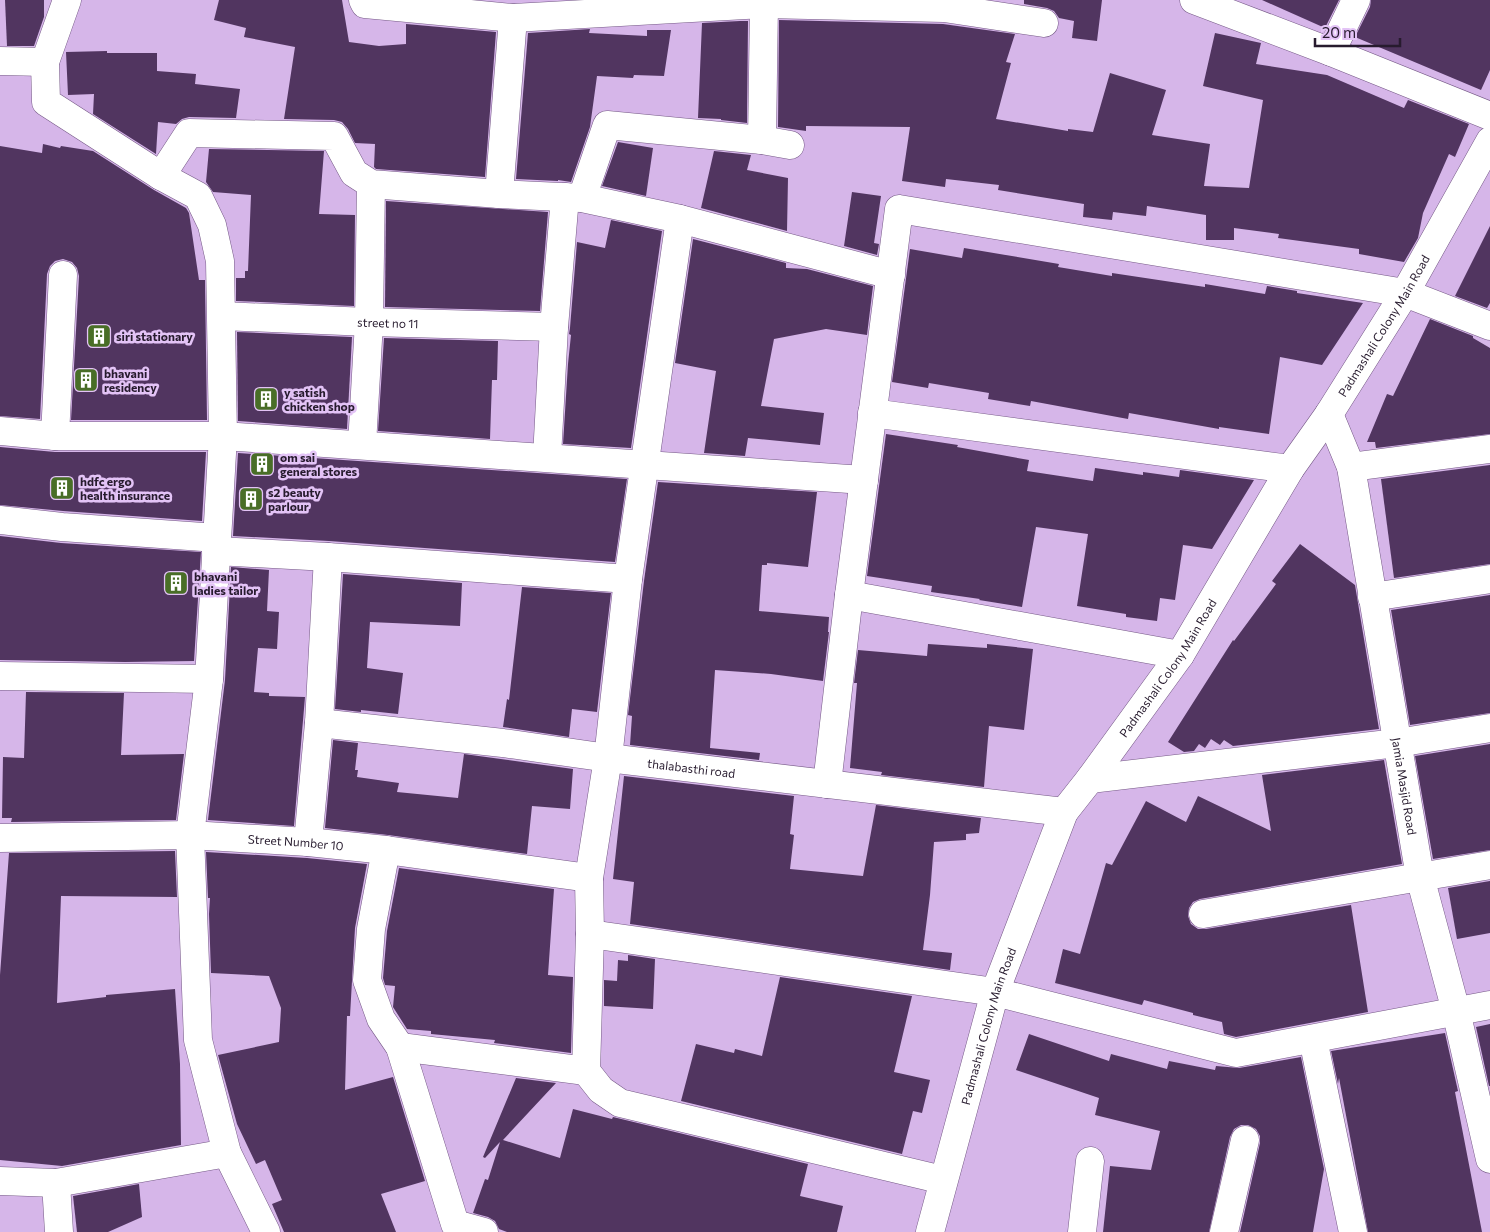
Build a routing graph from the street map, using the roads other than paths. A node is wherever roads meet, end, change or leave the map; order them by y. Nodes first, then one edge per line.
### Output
1 (67, 0) edge
2 (363, 0) edge
3 (1194, 0) edge
4 (1356, 0) edge
5 (764, 4) junction
6 (944, 4) edge
7 (513, 18) junction
8 (1044, 23) dead end
9 (1331, 52) junction
10 (0, 60) edge
11 (45, 62) junction
12 (1490, 116) edge
13 (762, 140) junction
14 (1490, 141) edge
15 (790, 145) dead end
16 (161, 176) junction
17 (371, 184) junction
18 (499, 194) junction
19 (574, 198) junction
20 (680, 219) junction
21 (891, 275) junction
22 (63, 276) dead end
23 (1405, 293) junction
24 (222, 316) junction
25 (369, 322) junction
26 (1490, 326) edge
27 (554, 327) junction
28 (872, 413) junction
29 (1329, 414) junction
30 (0, 431) edge
31 (55, 436) junction
32 (223, 436) junction
33 (362, 445) junction
34 (1490, 449) edge
35 (547, 457) junction
36 (644, 465) junction
37 (1351, 467) junction
38 (1290, 469) junction
39 (864, 480) junction
40 (0, 520) edge
41 (216, 544) junction
42 (328, 557) junction
43 (628, 579) junction
44 (1490, 579) edge
45 (849, 595) junction
46 (1372, 597) junction
47 (1180, 655) junction
48 (0, 676) edge
49 (209, 679) junction
50 (319, 723) junction
51 (1490, 728) edge
52 (1397, 743) junction
53 (608, 758) junction
54 (1090, 779) junction
55 (826, 784) junction
56 (1064, 812) junction
57 (190, 835) junction
58 (308, 842) junction
59 (1, 843) edge
60 (386, 850) junction
61 (1490, 865) edge
62 (1420, 877) junction
63 (589, 878) junction
64 (1203, 914) dead end
65 (590, 934) junction
66 (995, 992) junction
67 (1490, 1005) edge
68 (1456, 1011) junction
69 (1313, 1039) junction
70 (400, 1047) junction
71 (586, 1071) junction
72 (1245, 1140) dead end
73 (227, 1153) junction
74 (1490, 1158) edge
75 (1090, 1161) dead end
76 (943, 1180) junction
77 (0, 1181) edge
78 (56, 1183) junction
79 (59, 1232) edge
80 (266, 1232) edge
81 (484, 1232) edge
82 (930, 1232) edge
83 (1082, 1232) edge
84 (1224, 1232) edge
85 (1353, 1232) edge

1 - 11 street
2 - 7 street
3 - 9 street
4 - 9 street
5 - 6 street
5 - 7 street
5 - 13 street
6 - 8 street
7 - 18 street
9 - 12 street
10 - 11 street
11 - 16 street
13 - 15 street
13 - 19 street
14 - 23 street, Padmashali Colony Main Road
16 - 17 street
16 - 24 street
17 - 18 street
17 - 25 street
18 - 19 street
19 - 20 street
19 - 27 street
20 - 21 street
20 - 36 street
21 - 23 street
21 - 28 street
22 - 31 street
23 - 26 street
23 - 29 street, Padmashali Colony Main Road
24 - 25 street, street no 11
24 - 32 street
25 - 27 street, street no 11
25 - 33 street
27 - 35 street
28 - 38 street
28 - 39 street
29 - 37 street, Jamia Masjid Road
29 - 38 street, Padmashali Colony Main Road
30 - 31 street
31 - 32 street
32 - 33 street
32 - 41 street
33 - 35 street
34 - 37 street
35 - 36 street
36 - 39 street
36 - 43 street
37 - 46 street, Jamia Masjid Road
38 - 47 street, Padmashali Colony Main Road
39 - 45 street
40 - 41 street
41 - 42 street
41 - 49 street
42 - 43 street
42 - 50 street
43 - 53 street
44 - 46 street
45 - 47 street
45 - 55 street
46 - 52 street, Jamia Masjid Road
47 - 54 street, Padmashali Colony Main Road
48 - 49 street
49 - 57 street
50 - 53 street, thalabasthi road
50 - 58 street
51 - 52 street
52 - 54 street
52 - 62 street, Jamia Masjid Road
53 - 55 street, thalabasthi road
53 - 63 street
54 - 56 street, Padmashali Colony Main Road
55 - 56 street, thalabasthi road
56 - 66 street, Padmashali Colony Main Road
57 - 58 street, Street Number 10
57 - 59 street, Street Number 10
57 - 73 street
58 - 60 street, Street Number 10
60 - 63 street, Street Number 10
60 - 70 street
61 - 62 street
62 - 64 street
62 - 68 street, Jamia Masjid Road
63 - 65 street
65 - 66 street
65 - 71 street
66 - 69 street
66 - 76 street, Padmashali Colony Main Road
67 - 68 street
68 - 69 street
68 - 74 street, Jamia Masjid Road
69 - 85 street
70 - 71 street
70 - 81 street
71 - 76 street
72 - 84 street
73 - 78 street
73 - 80 street
75 - 83 street
76 - 82 street, Padmashali Colony Main Road
77 - 78 street
78 - 79 street

